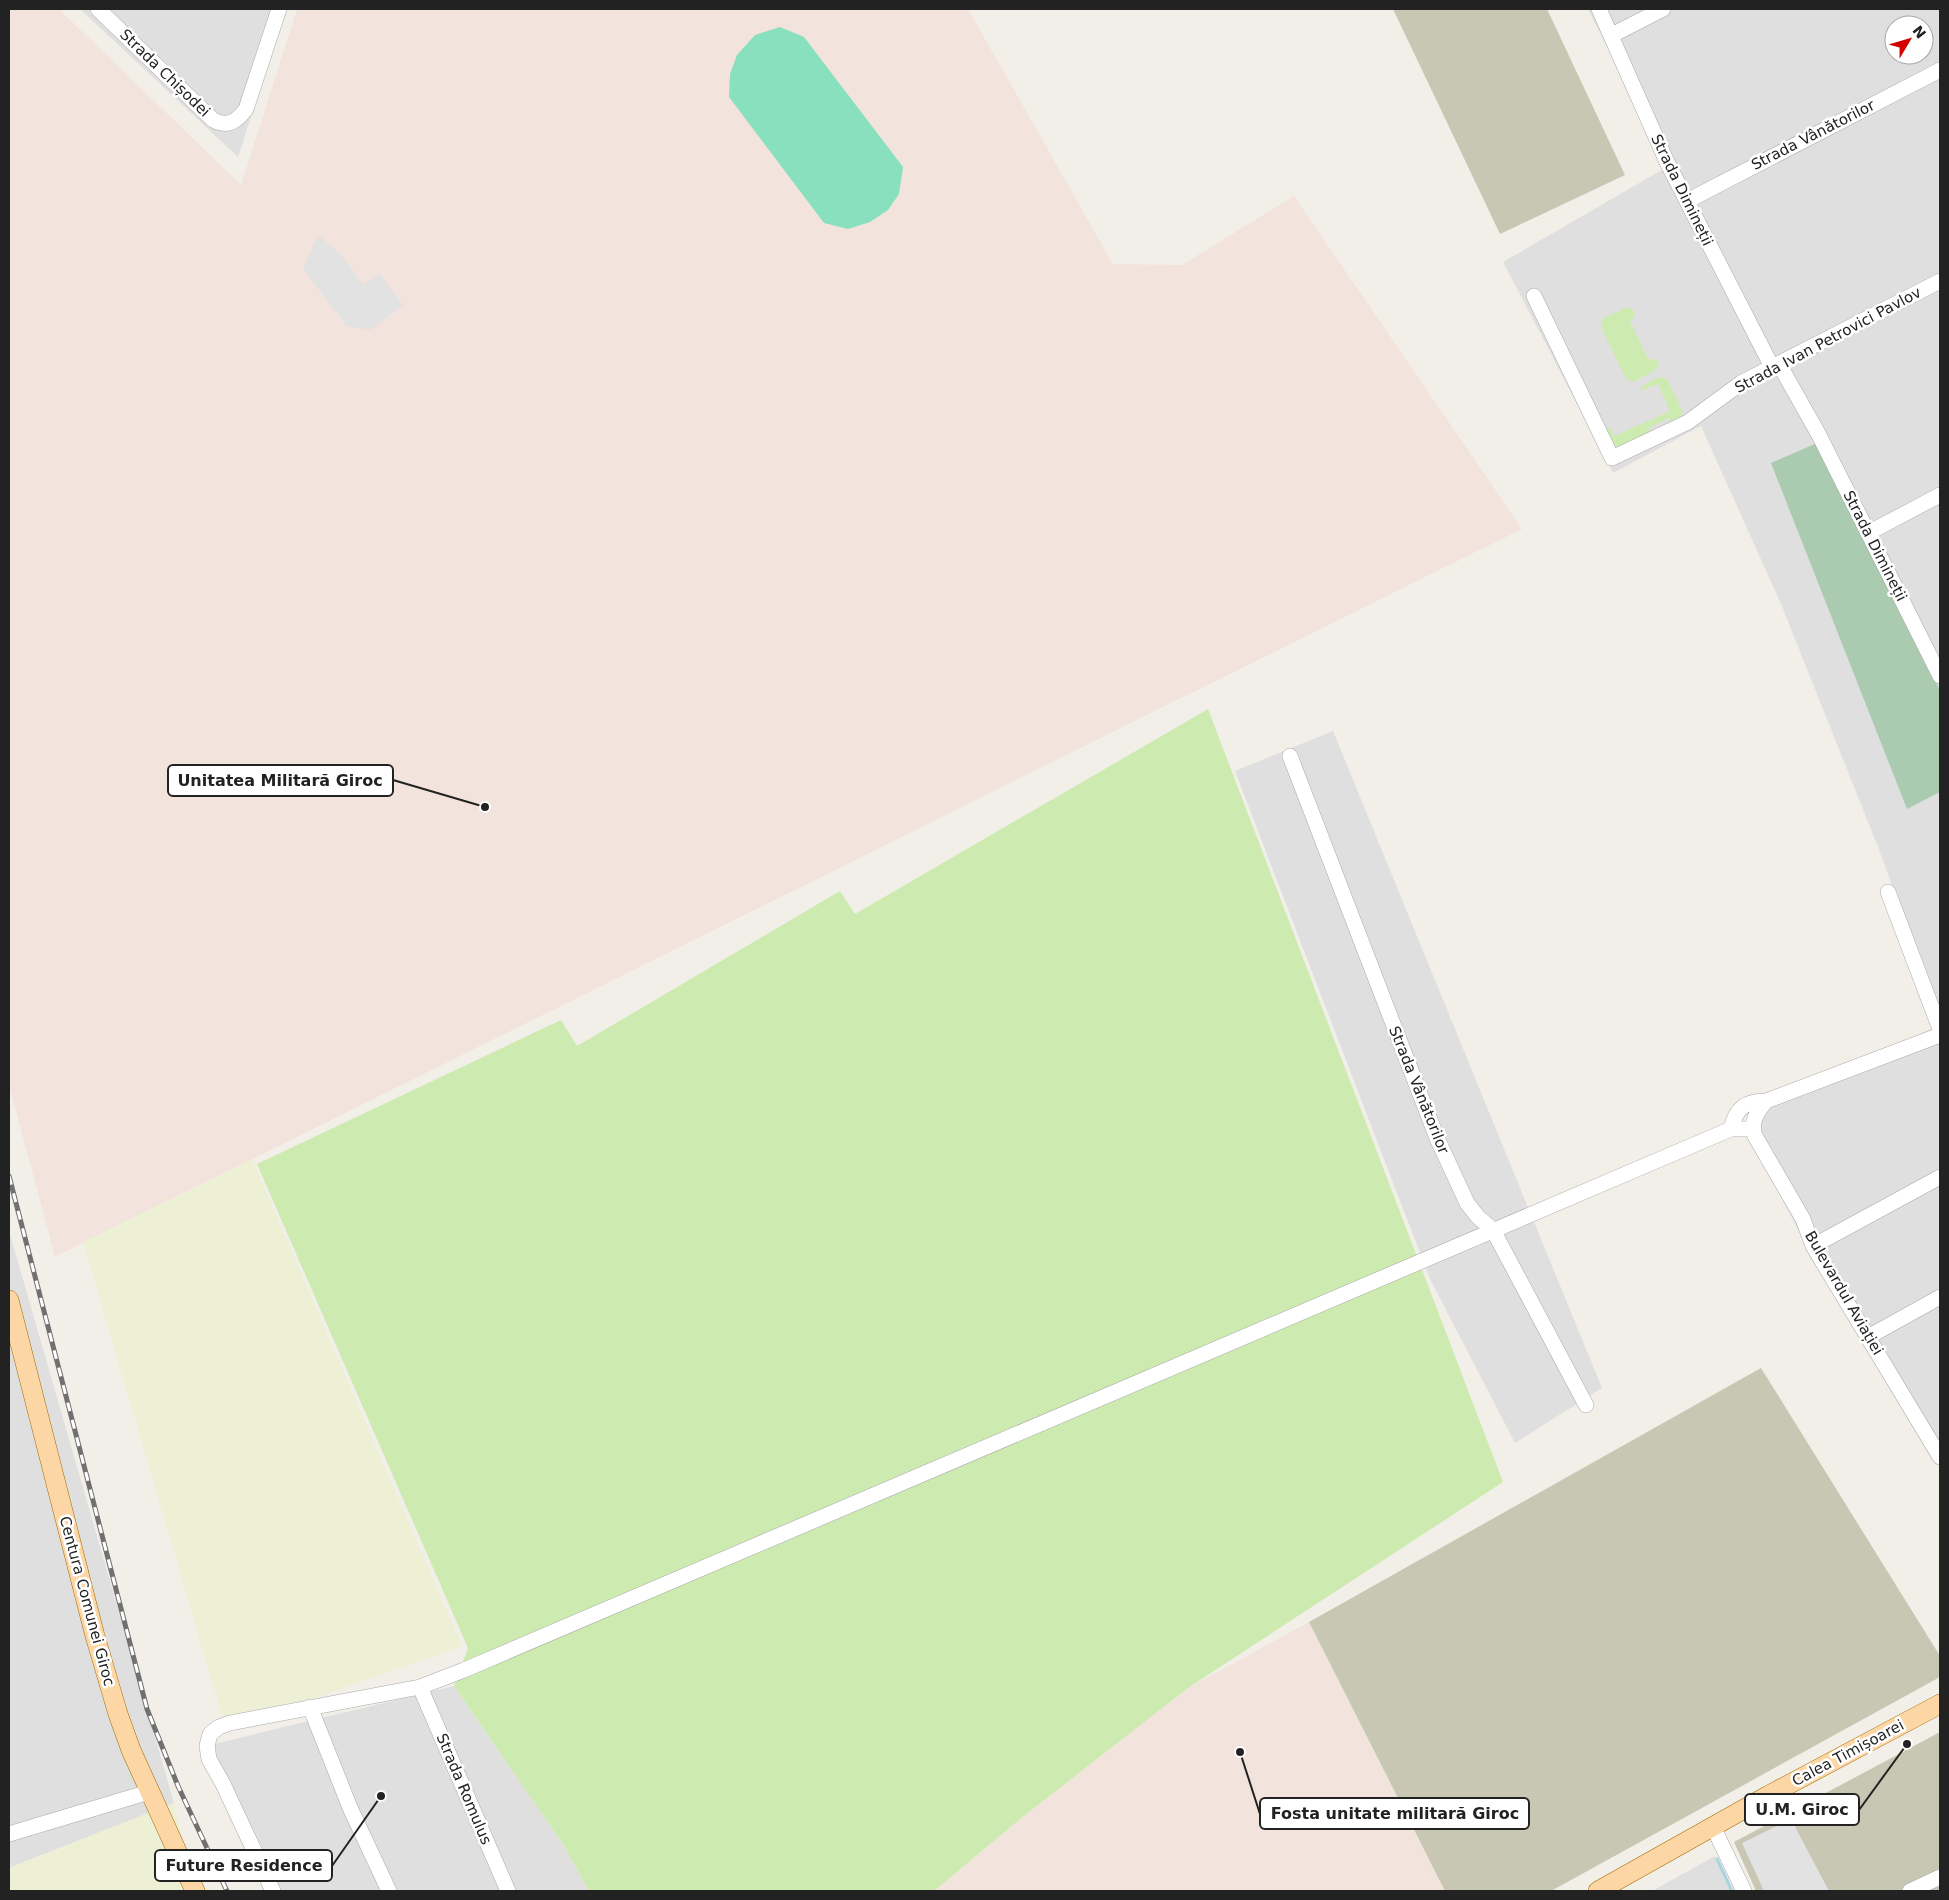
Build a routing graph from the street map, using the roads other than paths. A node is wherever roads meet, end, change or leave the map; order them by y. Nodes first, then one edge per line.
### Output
1 (98, 9) edge
2 (279, 9) edge
3 (1599, 9) edge
4 (1663, 9) edge
5 (1612, 35) junction
6 (1940, 70) edge
7 (1686, 201) junction
8 (1940, 281) edge
9 (1534, 296) dead end
10 (1776, 366) junction
11 (1940, 495) edge
12 (1868, 533) junction
13 (1940, 676) edge
14 (1290, 756) dead end
15 (1888, 892) dead end
16 (1940, 1029) edge
17 (1940, 1035) edge
18 (1766, 1101) junction
19 (1731, 1129) junction
20 (1752, 1129) junction
21 (1940, 1177) edge
22 (1493, 1230) junction
23 (1813, 1246) junction
24 (1940, 1297) edge
25 (9, 1300) edge
26 (1868, 1337) junction
27 (1586, 1405) dead end
28 (1939, 1452) edge
29 (420, 1687) junction
30 (1940, 1704) edge
31 (310, 1707) junction
32 (1940, 1714) edge
33 (150, 1792) junction
34 (9, 1834) edge
35 (1718, 1835) junction
36 (1940, 1876) edge
37 (195, 1891) edge
38 (272, 1891) edge
39 (389, 1891) edge
40 (508, 1891) edge
41 (1598, 1891) edge
42 (1619, 1891) edge
43 (1744, 1891) edge
44 (1910, 1891) edge

1 - 2 street, Strada Chișodei
3 - 5 street, Strada Dimineții
4 - 5 street
5 - 7 street, Strada Dimineții
6 - 7 street, Strada Vânătorilor
7 - 10 street, Strada Dimineții
8 - 10 street, Strada Ivan Petrovici Pavlov
9 - 10 street, Strada Ivan Petrovici Pavlov
10 - 12 street, Strada Dimineții
11 - 12 street
12 - 13 street, Strada Dimineții
14 - 22 street, Strada Vânătorilor
15 - 16 street
17 - 18 street
18 - 19 street
18 - 20 street
19 - 20 street
19 - 22 street
20 - 23 street, Bulevardul Aviației
21 - 23 street
22 - 27 street, Strada Vânătorilor
22 - 29 street
23 - 26 street, Bulevardul Aviației
24 - 26 street
25 - 33 main road, Centura Comunei Giroc
26 - 28 street, Bulevardul Aviației
29 - 31 street
29 - 40 street, Strada Romulus
30 - 41 main road, Calea Timișoarei
31 - 38 street
31 - 39 street
32 - 35 main road, Calea Timișoarei
33 - 34 street
33 - 37 main road, Centura Comunei Giroc
35 - 42 main road, Calea Timișoarei
35 - 43 street
36 - 44 street

